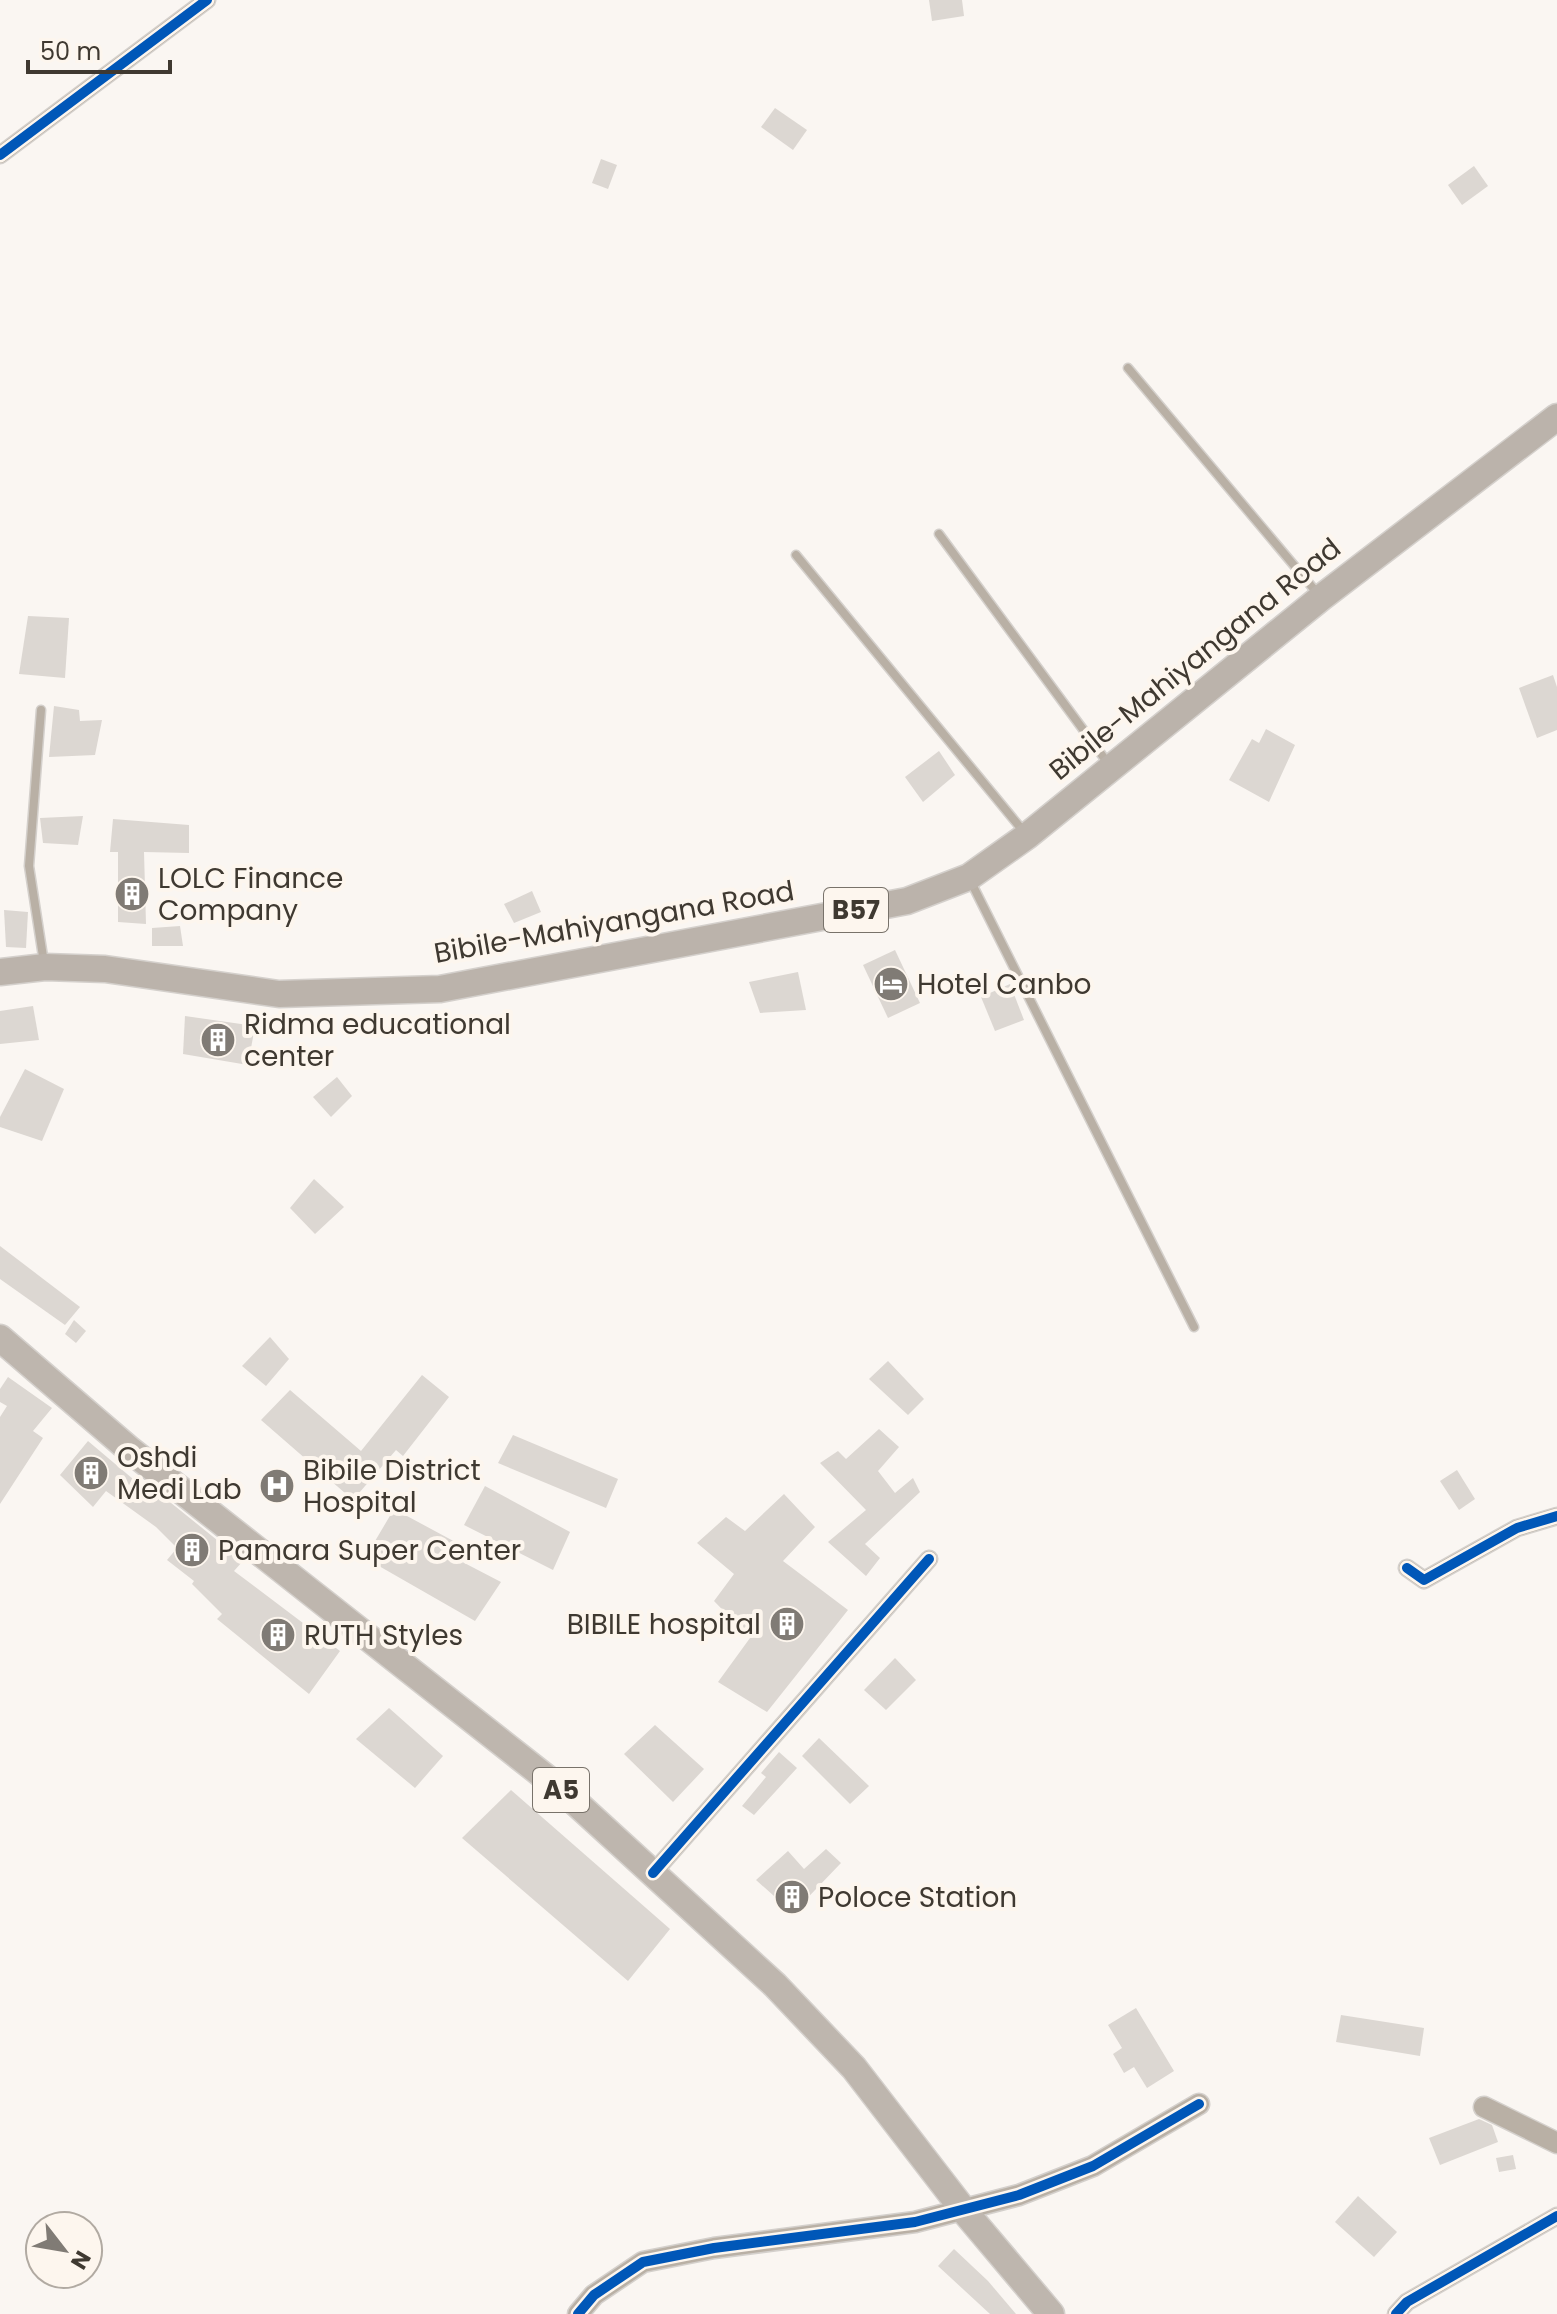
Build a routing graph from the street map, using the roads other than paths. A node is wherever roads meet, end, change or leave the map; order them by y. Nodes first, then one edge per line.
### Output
1 (207, 0) edge
2 (0, 155) edge
3 (1128, 368) dead end
4 (1557, 417) edge
5 (939, 534) dead end
6 (796, 555) dead end
7 (1322, 597) junction
8 (41, 710) dead end
9 (1111, 766) junction
10 (1027, 836) junction
11 (969, 877) junction
12 (45, 967) junction
13 (0, 972) edge
14 (1194, 1327) dead end
15 (0, 1338) edge
16 (1557, 1516) edge
17 (929, 1559) dead end
18 (1407, 1568) dead end
19 (653, 1873) junction
20 (1199, 2104) dead end
21 (1484, 2107) dead end
22 (1557, 2143) edge
23 (965, 2212) junction
24 (1557, 2216) edge
25 (578, 2314) edge
26 (1051, 2314) edge
27 (1396, 2314) edge

1 - 2 street
3 - 7 lane
4 - 7 main road, Bibile-Mahiyangana Road / B57
5 - 9 lane
6 - 10 lane
7 - 9 main road, Bibile-Mahiyangana Road / B57
8 - 12 lane
9 - 10 main road, Bibile-Mahiyangana Road / B57
10 - 11 main road, Bibile-Mahiyangana Road / B57
11 - 12 main road, Bibile-Mahiyangana Road / B57
11 - 14 lane
12 - 13 main road, Bibile-Mahiyangana Road / B57
15 - 19 highway, A5
16 - 18 street
17 - 19 street
19 - 23 highway, A5
20 - 23 street
21 - 22 street
23 - 25 street
23 - 26 highway, A5
24 - 27 street

